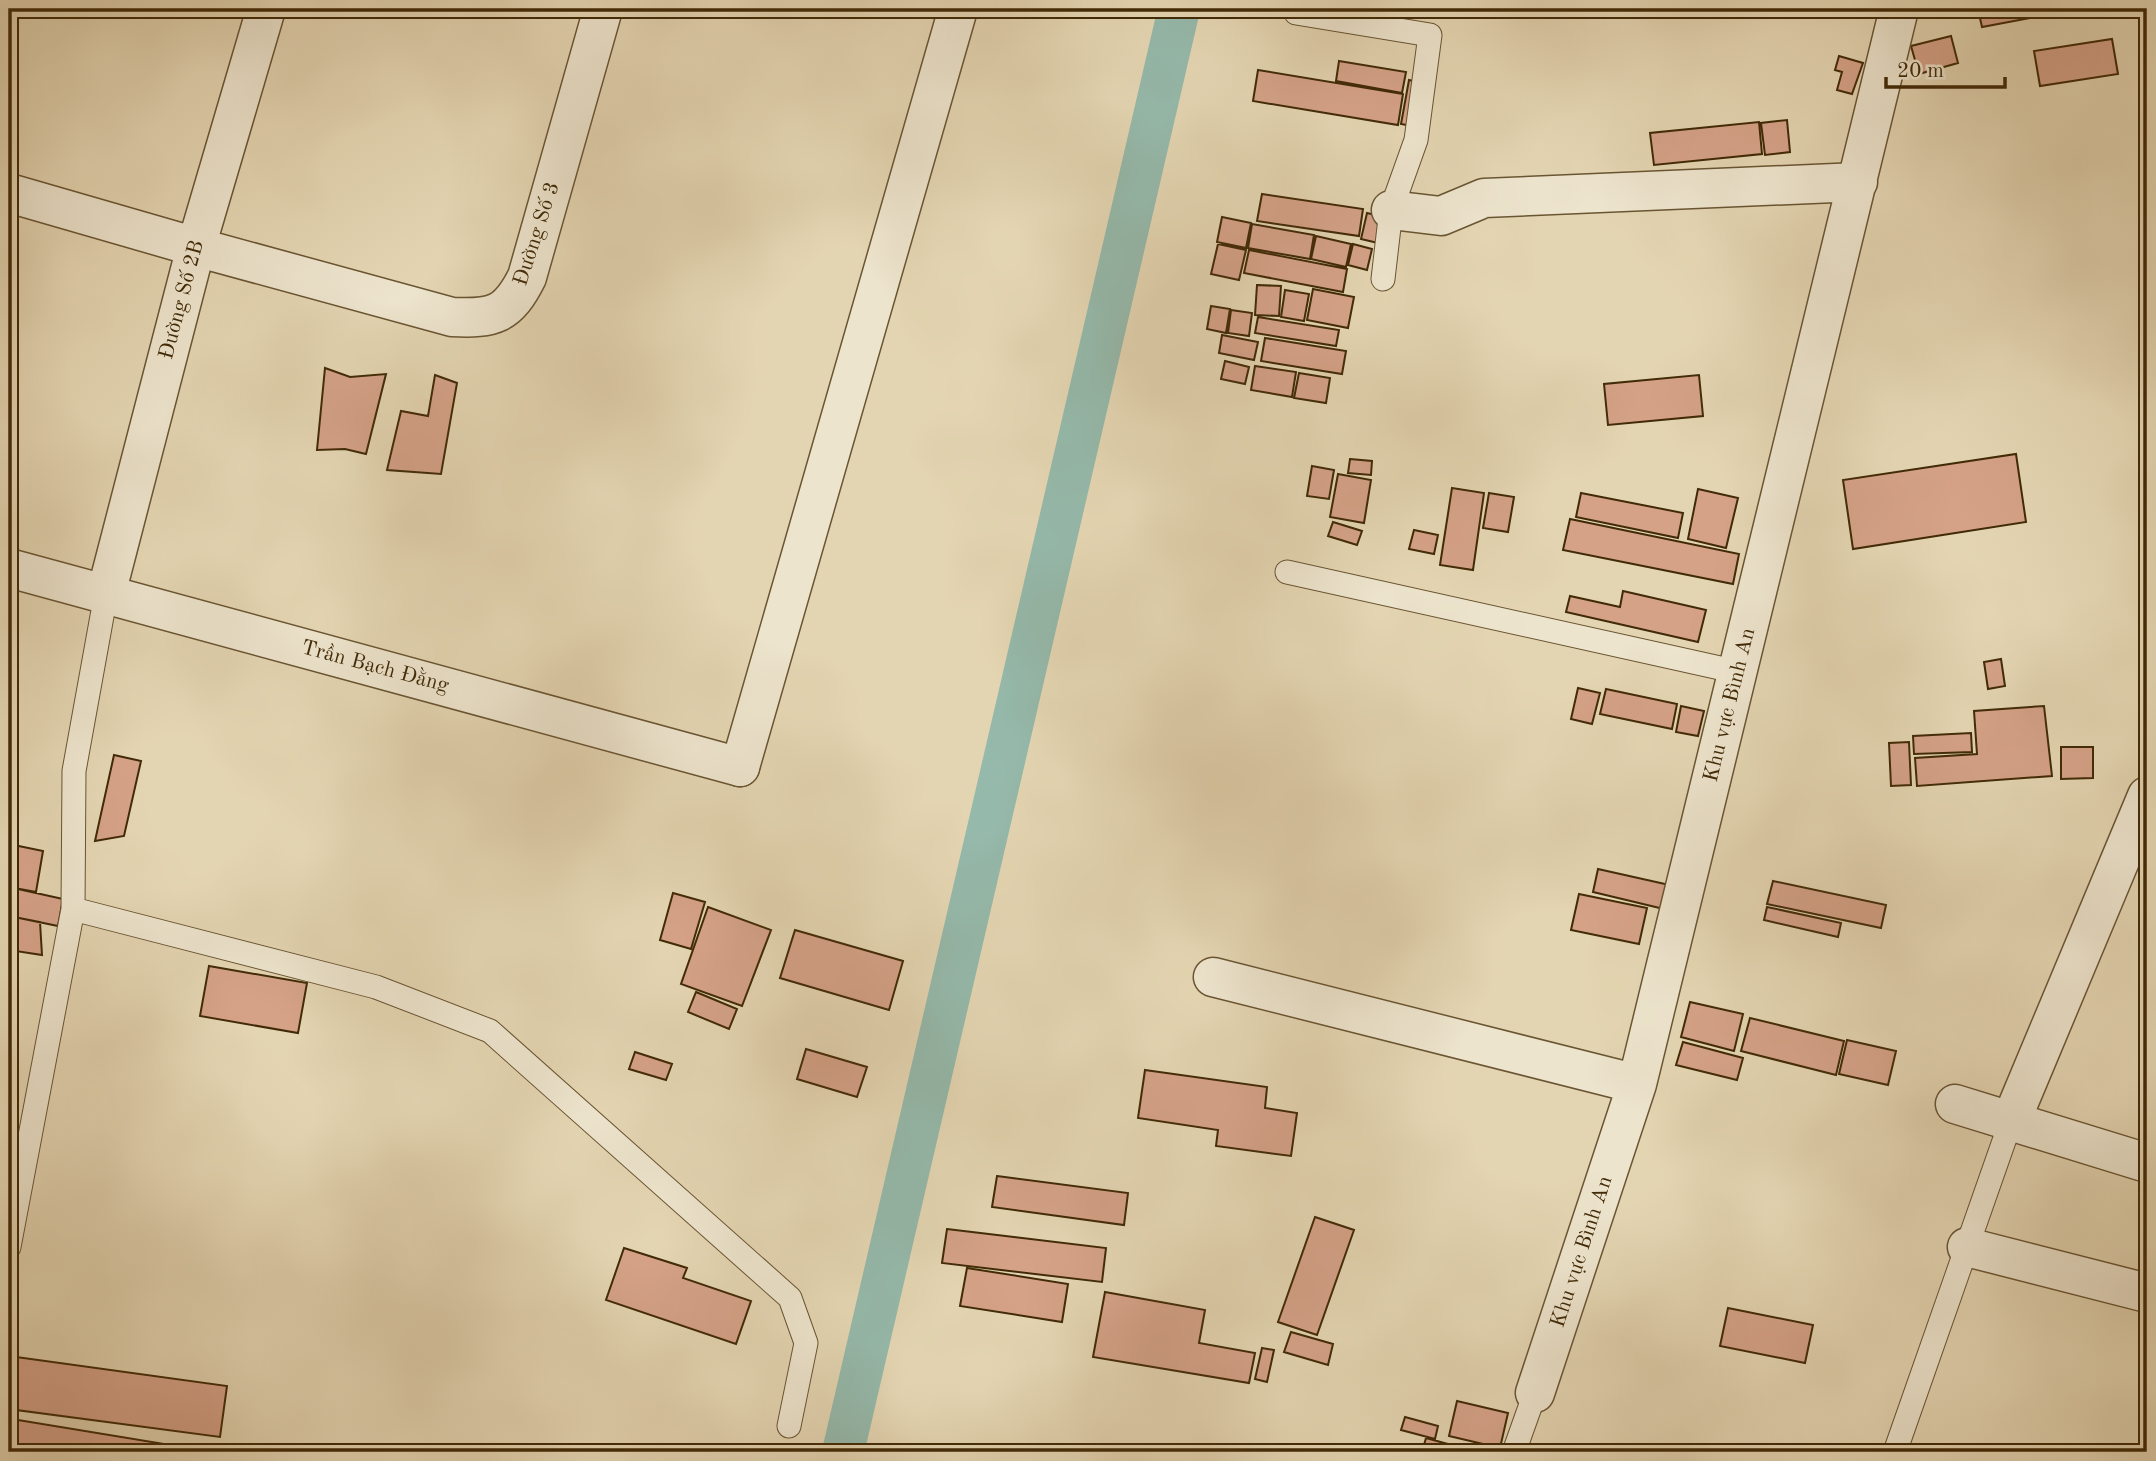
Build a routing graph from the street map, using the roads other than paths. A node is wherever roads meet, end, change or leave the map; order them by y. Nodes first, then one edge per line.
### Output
1 (266, 9) edge
2 (603, 9) edge
3 (958, 9) edge
4 (1899, 9) edge
5 (1296, 13) dead end
6 (1858, 182) junction
7 (9, 193) edge
8 (1391, 210) junction
9 (196, 247) junction
10 (1383, 279) dead end
11 (9, 568) edge
12 (1287, 572) dead end
13 (106, 594) junction
14 (1738, 672) junction
15 (2147, 796) edge
16 (73, 909) junction
17 (1213, 977) dead end
18 (1637, 1084) junction
19 (1955, 1104) dead end
20 (2011, 1121) junction
21 (2147, 1163) edge
22 (9, 1247) edge
23 (1968, 1247) junction
24 (2147, 1293) edge
25 (1535, 1393) joint
26 (789, 1426) dead end
27 (1514, 1452) edge
28 (1895, 1452) edge

1 - 9 street, Đường Số 2B
2 - 9 street, Đường Số 3
3 - 13 street, Trần Bạch Đằng
4 - 6 street, Khu vực Bình An
5 - 8 lane
6 - 8 street
6 - 14 street, Khu vực Bình An
7 - 9 street, Đường Số 3
8 - 10 lane
9 - 13 street, Đường Số 2B
11 - 13 street, Trần Bạch Đằng
12 - 14 lane
13 - 16 lane
14 - 18 street, Khu vực Bình An
15 - 20 street
16 - 22 lane
16 - 26 lane
17 - 18 street
18 - 25 street, Khu vực Bình An
19 - 20 street
20 - 21 street
20 - 23 lane
23 - 24 street
23 - 28 lane
25 - 27 lane

